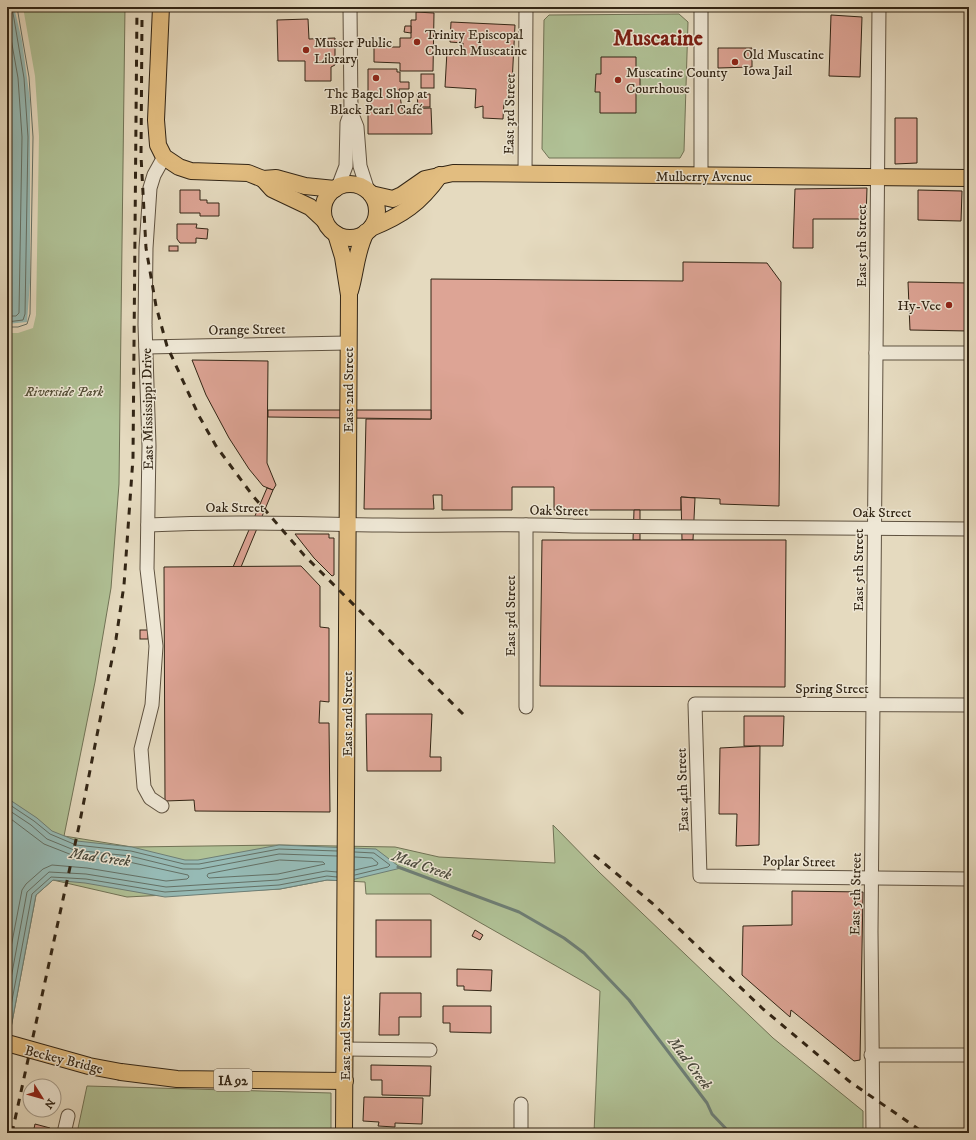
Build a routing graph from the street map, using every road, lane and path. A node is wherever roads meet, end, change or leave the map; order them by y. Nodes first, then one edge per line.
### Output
1 (161, 7) edge
2 (350, 7) edge
3 (526, 7) edge
4 (702, 7) edge
5 (879, 7) edge
6 (351, 112) junction
7 (164, 157) junction
8 (525, 174) junction
9 (440, 175) junction
10 (700, 176) junction
11 (878, 176) junction
12 (969, 178) edge
13 (263, 179) junction
14 (337, 188) junction
15 (369, 193) junction
16 (325, 221) junction
17 (369, 230) junction
18 (336, 234) junction
19 (349, 294) junction
20 (348, 343) junction
21 (146, 346) junction
22 (876, 353) junction
23 (969, 353) edge
24 (148, 525) junction
25 (348, 525) junction
26 (526, 525) junction
27 (874, 529) junction
28 (969, 529) edge
29 (695, 704) joint
30 (874, 704) junction
31 (969, 705) edge
32 (526, 707) dead end
33 (162, 806) dead end
34 (700, 876) joint
35 (872, 879) junction
36 (969, 880) edge
37 (7, 1043) edge
38 (345, 1050) junction
39 (430, 1050) dead end
40 (871, 1055) junction
41 (969, 1055) edge
42 (345, 1081) junction
43 (521, 1104) dead end
44 (68, 1116) dead end
45 (64, 1133) edge
46 (344, 1133) edge
47 (520, 1133) edge
48 (873, 1133) edge

1 - 7 main road
2 - 6 street
3 - 8 street, East 3rd Street
4 - 10 street
5 - 11 street, East 5th Street
6 - 14 street
6 - 15 street
7 - 13 main road
7 - 21 street, East Mississippi Drive
8 - 9 main road, Mulberry Avenue
8 - 10 main road, Mulberry Avenue
9 - 15 main road, Mulberry Avenue
9 - 17 main road
10 - 11 main road, Mulberry Avenue
11 - 12 main road, Mulberry Avenue
11 - 22 street, East 5th Street
13 - 14 main road
13 - 16 main road
14 - 15 main road
14 - 16 main road
15 - 17 main road
16 - 18 main road
17 - 18 main road
17 - 19 main road, East 2nd Street
18 - 19 main road, East 2nd Street
19 - 20 main road, East 2nd Street
20 - 21 street, Orange Street
20 - 25 main road, East 2nd Street
21 - 24 street, East Mississippi Drive
22 - 23 street
22 - 27 street, East 5th Street
24 - 25 street, Oak Street
24 - 33 street, East Mississippi Drive
25 - 26 street, Oak Street
25 - 38 main road, East 2nd Street
26 - 27 street, Oak Street
26 - 32 street, East 3rd Street
27 - 28 street, Oak Street
27 - 30 street, East 5th Street
29 - 30 street, Spring Street
29 - 34 street, East 4th Street
30 - 31 street, Spring Street
30 - 35 street, East 5th Street
34 - 35 street, Poplar Street
35 - 36 street, Poplar Street
35 - 40 street, East 5th Street
37 - 42 main road, Beckey Bridge / IA 92, bridge
38 - 39 street
38 - 42 main road, East 2nd Street
40 - 41 street
40 - 48 street, East 5th Street
42 - 46 main road, East 2nd Street
43 - 47 street
44 - 45 street

